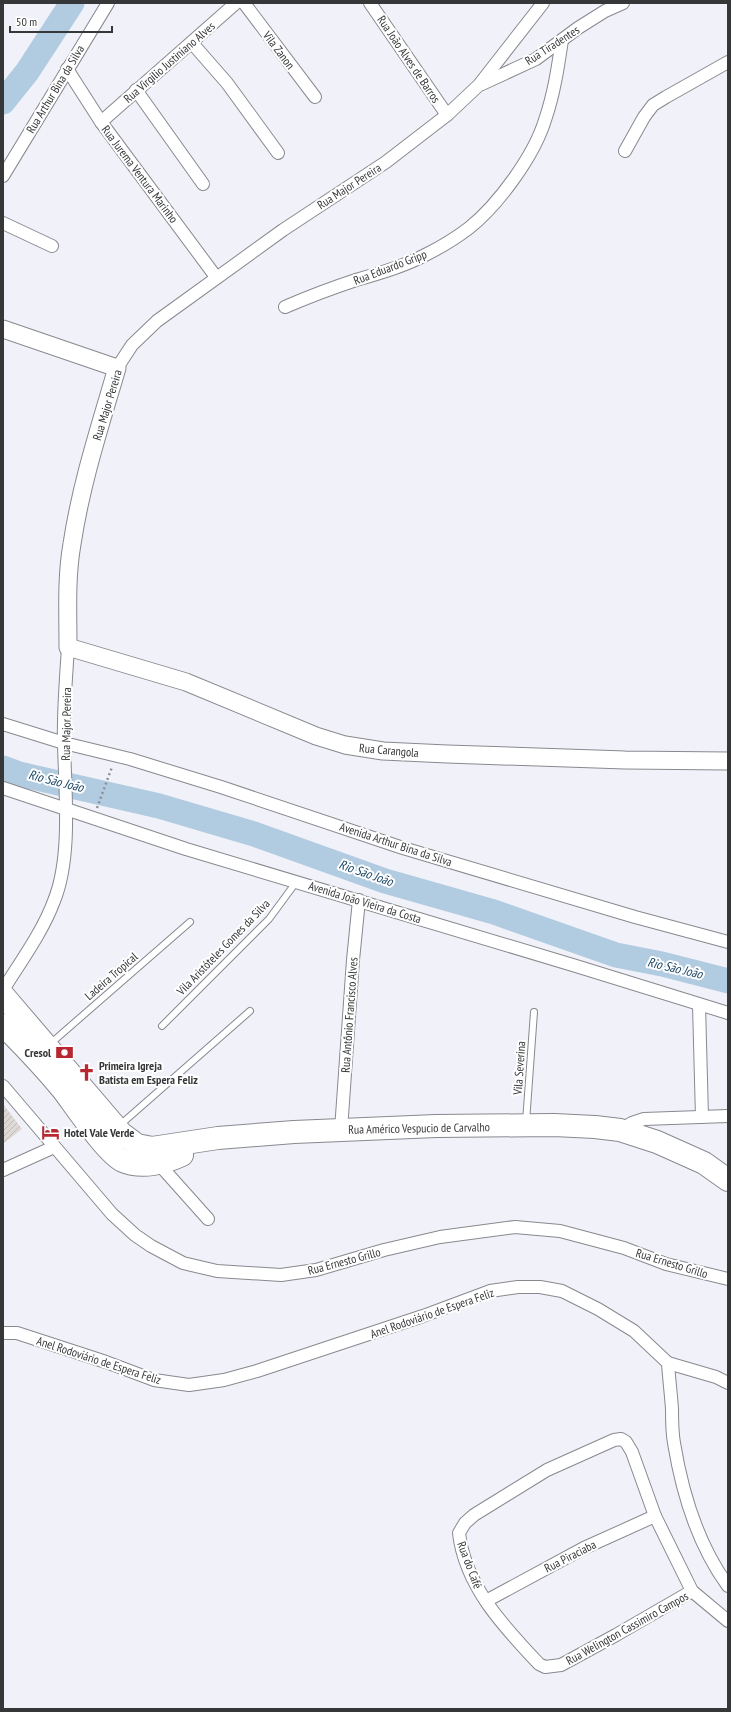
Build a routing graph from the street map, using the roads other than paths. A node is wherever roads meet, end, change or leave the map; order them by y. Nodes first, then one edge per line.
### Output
1 (108, 3) edge
2 (236, 3) edge
3 (244, 3) edge
4 (370, 3) edge
5 (543, 3) edge
6 (623, 3) edge
7 (562, 40) junction
8 (192, 43) junction
9 (728, 62) edge
10 (67, 69) junction
11 (479, 85) junction
12 (136, 90) junction
13 (315, 97) dead end
14 (448, 115) junction
15 (102, 122) junction
16 (625, 151) dead end
17 (278, 153) dead end
18 (3, 176) edge
19 (203, 184) dead end
20 (3, 223) edge
21 (52, 246) dead end
22 (216, 277) junction
23 (285, 307) dead end
24 (3, 329) edge
25 (117, 368) junction
26 (68, 647) junction
27 (3, 724) edge
28 (64, 743) junction
29 (728, 761) edge
30 (3, 788) edge
31 (66, 804) junction
32 (297, 881) junction
33 (359, 900) junction
34 (190, 922) dead end
35 (728, 942) edge
36 (3, 990) edge
37 (3, 995) edge
38 (699, 1005) junction
39 (250, 1011) dead end
40 (534, 1012) dead end
41 (728, 1013) edge
42 (3, 1025) edge
43 (162, 1026) dead end
44 (47, 1046) junction
45 (3, 1086) edge
46 (728, 1116) edge
47 (702, 1117) junction
48 (526, 1126) junction
49 (117, 1128) junction
50 (341, 1130) junction
51 (620, 1130) junction
52 (218, 1138) junction
53 (54, 1147) junction
54 (158, 1163) junction
55 (3, 1170) edge
56 (728, 1180) edge
57 (208, 1219) dead end
58 (728, 1279) edge
59 (3, 1333) edge
60 (668, 1363) junction
61 (728, 1383) edge
62 (655, 1516) junction
63 (728, 1586) edge
64 (692, 1591) junction
65 (486, 1601) junction
66 (728, 1621) edge
67 (561, 1665) joint

1 - 10 street, Rua Arthur Bina da Silva
2 - 8 street, Rua Virgilio Justiniano Alves
3 - 13 street, Vila Zanon
4 - 14 street, Rua João Alves de Barros
5 - 11 street, Rua Major Pereira
6 - 7 street, Rua Tiradentes
7 - 11 street, Rua Tiradentes
7 - 23 street, Rua Eduardo Gripp
8 - 12 street, Rua Virgilio Justiniano Alves
8 - 17 street
9 - 16 street
10 - 15 street, Rua Jurema Ventura Marinho
10 - 18 street, Rua Arthur Bina da Silva
11 - 14 street, Rua Major Pereira
12 - 15 street, Rua Virgilio Justiniano Alves
12 - 19 street
14 - 22 street, Rua Major Pereira
15 - 22 street, Rua Jurema Ventura Marinho
20 - 21 street
22 - 25 street, Rua Major Pereira
24 - 25 street
25 - 26 street, Rua Major Pereira
26 - 28 street, Rua Major Pereira
26 - 29 street, Rua Carangola
27 - 28 street
28 - 31 street, Rua Major Pereira
28 - 35 street, Avenida Arthur Bina da Silva
30 - 31 street, Avenida João Vieira da Costa
31 - 32 street, Avenida João Vieira da Costa
31 - 36 street, Rua Major Pereira
32 - 33 street, Avenida João Vieira da Costa
32 - 43 lane, Vila Aristóteles Gomes da Silva
33 - 38 street, Avenida João Vieira da Costa
33 - 50 street, Rua Antônio Francisco Alves
34 - 44 lane, Ladeira Tropical
37 - 44 highway, Rua Américo Vespucio de Carvalho
38 - 41 street, Avenida João Vieira da Costa
38 - 47 street
39 - 49 lane
40 - 48 lane, Vila Severina
42 - 54 highway
44 - 49 highway, Rua Américo Vespucio de Carvalho
45 - 53 street, Rua Ernesto Grillo
46 - 47 street
47 - 51 street
48 - 50 highway, Rua Américo Vespucio de Carvalho
48 - 51 highway, Rua Américo Vespucio de Carvalho
49 - 52 highway, Rua Américo Vespucio de Carvalho
50 - 52 highway, Rua Américo Vespucio de Carvalho
51 - 56 highway, Rua Américo Vespucio de Carvalho
52 - 54 highway
53 - 55 street
53 - 58 street, Rua Ernesto Grillo
54 - 57 street
59 - 60 street, Anel Rodoviário de Espera Feliz
60 - 61 street
60 - 63 street
62 - 64 street
62 - 65 street, Rua Piraciaba
62 - 65 street, Rua do Café
64 - 66 street
64 - 67 street, Rua Welington Cassimiro Campos
65 - 67 street, Rua do Café

